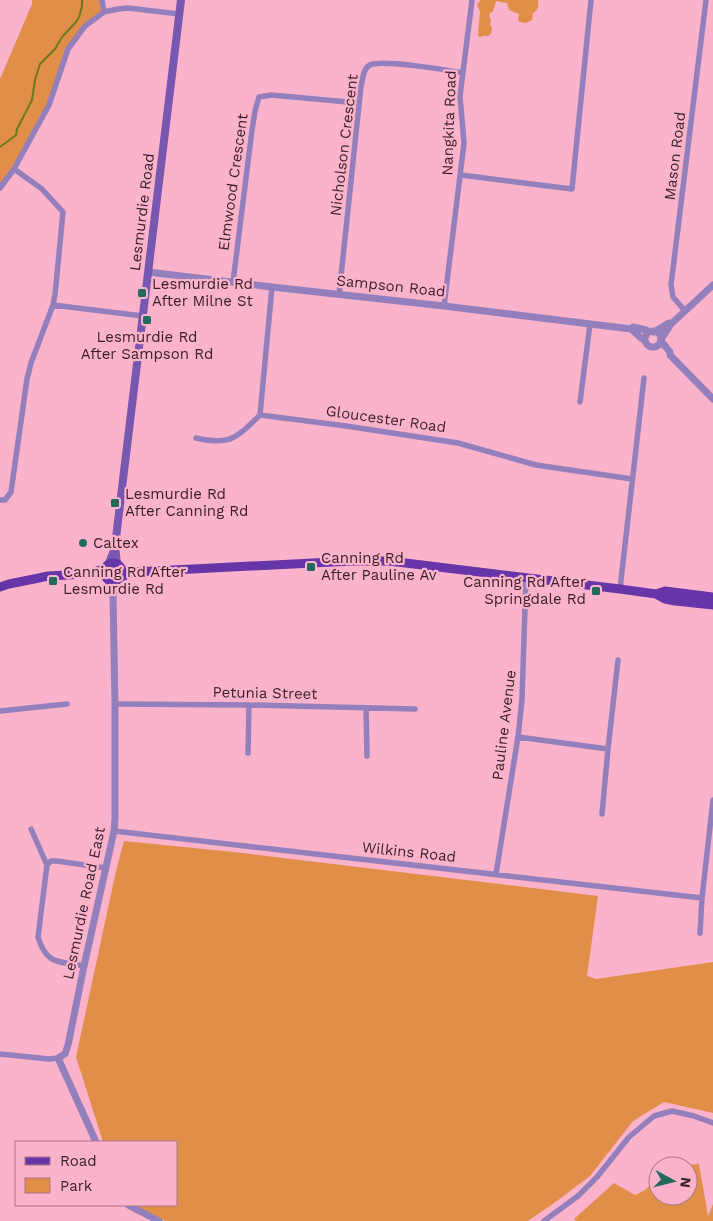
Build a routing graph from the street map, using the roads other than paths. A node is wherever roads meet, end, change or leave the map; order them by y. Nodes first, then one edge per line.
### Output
1 (102, 0) edge
2 (181, 0) edge
3 (472, 0) edge
4 (591, 0) edge
5 (706, 0) edge
6 (104, 12) junction
7 (179, 14) junction
8 (463, 73) junction
9 (359, 103) junction
10 (14, 169) junction
11 (461, 175) junction
12 (0, 188) edge
13 (148, 272) junction
14 (233, 282) junction
15 (713, 285) edge
16 (272, 287) junction
17 (339, 294) junction
18 (53, 305) junction
19 (444, 306) junction
20 (685, 311) junction
21 (143, 316) junction
22 (590, 324) junction
23 (671, 324) junction
24 (631, 329) junction
25 (652, 332) junction
26 (646, 340) junction
27 (661, 340) junction
28 (654, 347) junction
29 (670, 355) junction
30 (644, 378) dead end
31 (713, 399) edge
32 (580, 402) dead end
33 (260, 415) junction
34 (196, 438) dead end
35 (632, 478) junction
36 (0, 500) edge
37 (113, 573) junction
38 (526, 578) junction
39 (0, 587) edge
40 (620, 588) junction
41 (656, 594) junction
42 (713, 597) edge
43 (713, 606) edge
44 (618, 660) dead end
45 (67, 704) dead end
46 (115, 704) junction
47 (250, 705) junction
48 (366, 708) junction
49 (415, 709) dead end
50 (0, 711) edge
51 (518, 737) junction
52 (608, 748) junction
53 (248, 753) dead end
54 (367, 756) dead end
55 (713, 800) edge
56 (602, 814) dead end
57 (31, 829) dead end
58 (114, 831) junction
59 (47, 865) junction
60 (706, 866) junction
61 (713, 866) edge
62 (106, 868) junction
63 (496, 874) junction
64 (702, 898) junction
65 (700, 933) dead end
66 (84, 966) junction
67 (0, 1054) edge
68 (58, 1058) junction
69 (713, 1123) edge
70 (96, 1141) edge
71 (130, 1206) edge
72 (159, 1221) edge
73 (544, 1221) edge

1 - 6 street
2 - 7 main road, Lesmurdie Road
3 - 8 street, Nangkita Road
4 - 11 street
5 - 20 street, Mason Road
6 - 7 street
6 - 10 street
7 - 13 main road, Lesmurdie Road
8 - 9 street, Nicholson Crescent
8 - 11 street, Nangkita Road
9 - 14 street, Elmwood Crescent
9 - 17 street, Nicholson Crescent
10 - 12 street
10 - 18 street
11 - 19 street, Nangkita Road
13 - 14 street, Sampson Road
13 - 21 main road, Lesmurdie Road
14 - 16 street, Sampson Road
15 - 20 street
16 - 17 street, Sampson Road
16 - 33 street
17 - 19 street, Sampson Road
18 - 21 street
18 - 36 street
19 - 22 street, Sampson Road
20 - 23 street
21 - 37 main road, Lesmurdie Road
22 - 24 street, Sampson Road
22 - 32 street
23 - 25 street
23 - 27 street
24 - 25 street, Sampson Road
24 - 26 street, Sampson Road
25 - 26 street
25 - 27 street
26 - 28 street
27 - 28 street
27 - 29 street
28 - 29 street
29 - 31 street
30 - 35 street
33 - 34 street
33 - 35 street, Gloucester Road
35 - 40 street
37 - 38 main road
37 - 39 main road
37 - 46 street, Lesmurdie Road East
38 - 40 main road
38 - 51 street, Pauline Avenue
40 - 41 main road
41 - 42 main road
41 - 43 main road
44 - 52 street
45 - 50 street
46 - 47 street, Petunia Street
46 - 58 street, Lesmurdie Road East
47 - 48 street, Petunia Street
47 - 53 street
48 - 49 street, Petunia Street
48 - 54 street
51 - 52 street
51 - 63 street, Pauline Avenue
52 - 56 street
55 - 60 street
57 - 59 street
58 - 62 street, Lesmurdie Road East
58 - 63 street, Wilkins Road
59 - 62 street
59 - 66 street
60 - 61 street
60 - 64 street
62 - 66 street, Lesmurdie Road East
63 - 64 street, Wilkins Road
64 - 65 street
66 - 68 street, Lesmurdie Road East
67 - 68 street
68 - 70 street
69 - 73 street
71 - 72 street

